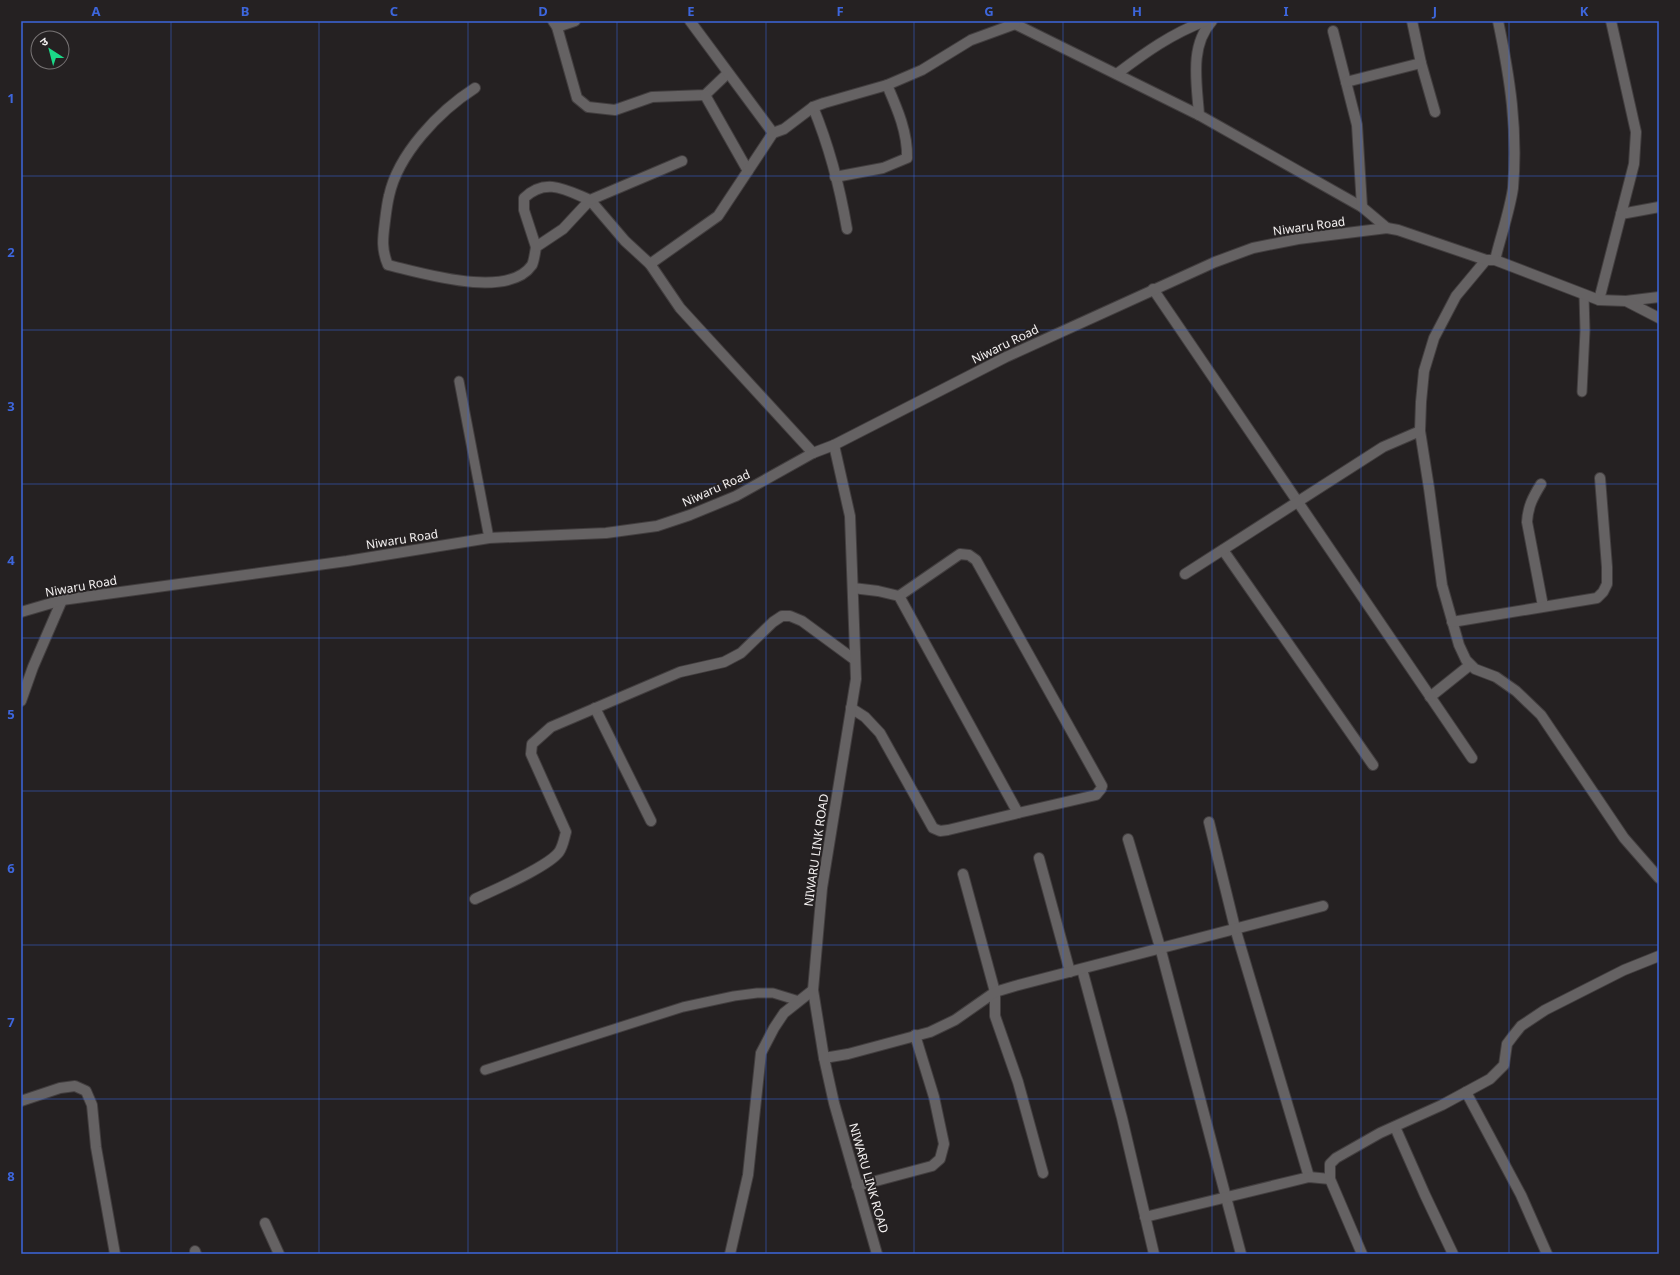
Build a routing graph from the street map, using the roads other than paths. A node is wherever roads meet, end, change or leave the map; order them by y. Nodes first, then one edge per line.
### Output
1 (575, 21) edge
2 (690, 21) edge
3 (1205, 21) edge
4 (1212, 21) edge
5 (1412, 21) edge
6 (1498, 21) edge
7 (1611, 21) edge
8 (1012, 22) edge
9 (555, 24) edge
10 (1333, 31) dead end
11 (1421, 63) junction
12 (728, 73) junction
13 (1118, 73) junction
14 (1346, 82) junction
15 (887, 85) junction
16 (475, 88) dead end
17 (705, 95) junction
18 (814, 107) junction
19 (1435, 112) dead end
20 (1200, 115) junction
21 (773, 133) junction
22 (682, 161) dead end
23 (748, 171) junction
24 (835, 177) junction
25 (590, 200) junction
26 (1362, 207) junction
27 (1659, 207) edge
28 (1621, 214) junction
29 (1387, 228) junction
30 (847, 229) dead end
31 (536, 248) junction
32 (1491, 260) junction
33 (650, 264) junction
34 (1154, 289) junction
35 (1584, 295) junction
36 (1659, 297) edge
37 (1599, 300) junction
38 (1626, 301) junction
39 (1659, 318) edge
40 (459, 380) dead end
41 (1582, 392) dead end
42 (1420, 430) junction
43 (834, 445) junction
44 (813, 452) junction
45 (1600, 478) dead end
46 (1541, 484) dead end
47 (1297, 502) junction
48 (489, 538) junction
49 (1223, 550) junction
50 (1185, 574) dead end
51 (853, 588) junction
52 (899, 596) junction
53 (62, 600) junction
54 (1543, 606) junction
55 (21, 612) edge
56 (1452, 622) junction
57 (855, 660) junction
58 (1470, 665) junction
59 (1430, 696) junction
60 (21, 701) edge
61 (595, 708) junction
62 (851, 708) junction
63 (1472, 758) dead end
64 (1373, 765) dead end
65 (1018, 813) junction
66 (651, 820) dead end
67 (1210, 822) dead end
68 (1128, 839) dead end
69 (1039, 858) dead end
70 (963, 874) dead end
71 (1659, 878) edge
72 (475, 899) dead end
73 (1323, 906) dead end
74 (1236, 928) junction
75 (1160, 947) junction
76 (1659, 956) edge
77 (1082, 969) junction
78 (1070, 972) junction
79 (813, 990) junction
80 (995, 992) junction
81 (799, 1001) junction
82 (915, 1036) junction
83 (824, 1058) junction
84 (485, 1070) dead end
85 (1466, 1092) junction
86 (21, 1101) edge
87 (1395, 1127) junction
88 (1043, 1173) dead end
89 (1309, 1177) junction
90 (1330, 1179) junction
91 (858, 1186) junction
92 (1226, 1197) junction
93 (1145, 1216) junction
94 (265, 1223) dead end
95 (115, 1254) edge
96 (279, 1254) edge
97 (730, 1254) edge
98 (877, 1254) edge
99 (1154, 1254) edge
100 (1241, 1254) edge
101 (1362, 1254) edge
102 (1452, 1254) edge
103 (1547, 1254) edge

1 - 9 street
2 - 12 street
3 - 13 street
4 - 20 street
5 - 11 street
6 - 32 street
7 - 28 street
8 - 13 street
8 - 15 street
9 - 17 street
10 - 14 street
11 - 14 street
11 - 19 street
12 - 17 street
12 - 21 street
13 - 20 street
14 - 26 street
15 - 18 street
15 - 24 street
16 - 31 street
17 - 23 street
18 - 21 street
18 - 24 street
20 - 26 street
21 - 23 street
22 - 25 street
23 - 33 street
24 - 30 street
25 - 31 street
25 - 31 street
25 - 33 street
26 - 29 street
27 - 28 street
28 - 37 street
29 - 32 street, Niwaru Road
29 - 34 street, Niwaru Road
32 - 35 street, Niwaru Road
32 - 42 street
33 - 44 street
34 - 43 street, Niwaru Road
34 - 47 street
35 - 37 street, Niwaru Road
35 - 41 lane
36 - 38 street, Niwaru Road
37 - 38 street, Niwaru Road
38 - 39 street
40 - 48 lane
42 - 47 street
42 - 56 street
43 - 44 street, Niwaru Road
43 - 51 street, NIWARU LINK ROAD
44 - 48 street, Niwaru Road
45 - 54 street
46 - 54 street
47 - 49 street
47 - 59 street
48 - 53 street, Niwaru Road
49 - 50 street
49 - 64 street
51 - 52 street
51 - 57 street, NIWARU LINK ROAD
52 - 65 street
52 - 65 street
53 - 55 street, Niwaru Road
53 - 60 street
54 - 56 street
56 - 58 street
57 - 61 street
57 - 62 street, NIWARU LINK ROAD
58 - 59 street
58 - 71 street
59 - 63 street
61 - 66 street
61 - 72 street
62 - 65 street
62 - 79 street, NIWARU LINK ROAD
67 - 74 street
68 - 75 street
69 - 78 street
70 - 80 street
73 - 74 street
74 - 75 street
74 - 89 street
75 - 77 street
75 - 92 street
76 - 85 street
77 - 78 street
77 - 93 street
78 - 80 street
79 - 81 street
79 - 83 street, NIWARU LINK ROAD
80 - 82 street
80 - 88 street
81 - 84 lane
81 - 97 street
82 - 83 street
82 - 91 street
83 - 91 street, NIWARU LINK ROAD
85 - 87 street
85 - 103 street
86 - 95 street
87 - 90 street
87 - 102 street
89 - 90 street
89 - 92 street
90 - 101 street
91 - 98 street, NIWARU LINK ROAD
92 - 93 street
92 - 100 street
93 - 99 street
94 - 96 street

